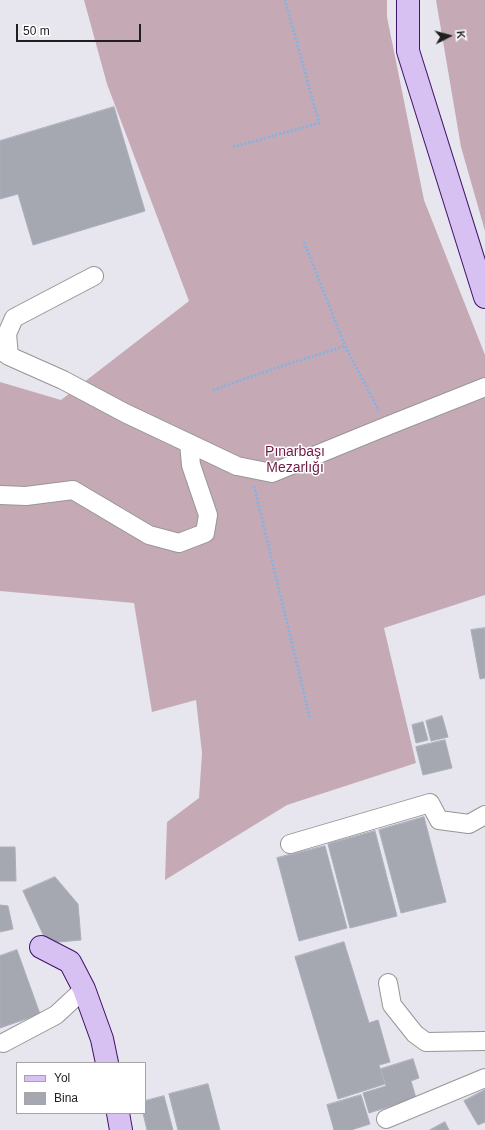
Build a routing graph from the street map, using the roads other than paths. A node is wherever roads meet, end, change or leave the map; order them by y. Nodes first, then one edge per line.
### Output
1 (408, 0) edge
2 (94, 276) dead end
3 (485, 297) edge
4 (5, 353) edge
5 (485, 388) edge
6 (188, 443) junction
7 (0, 495) edge
8 (485, 816) edge
9 (290, 844) dead end
10 (41, 946) dead end
11 (388, 982) dead end
12 (84, 989) junction
13 (485, 1041) edge
14 (4, 1043) dead end
15 (107, 1062) edge
16 (485, 1078) edge
17 (118, 1114) edge
18 (386, 1119) dead end
19 (121, 1130) edge

1 - 3 main road
2 - 4 street
4 - 6 street
5 - 6 street
6 - 7 street
8 - 9 street
10 - 12 main road
11 - 13 street
12 - 14 street
12 - 15 main road
16 - 18 street
17 - 19 main road

